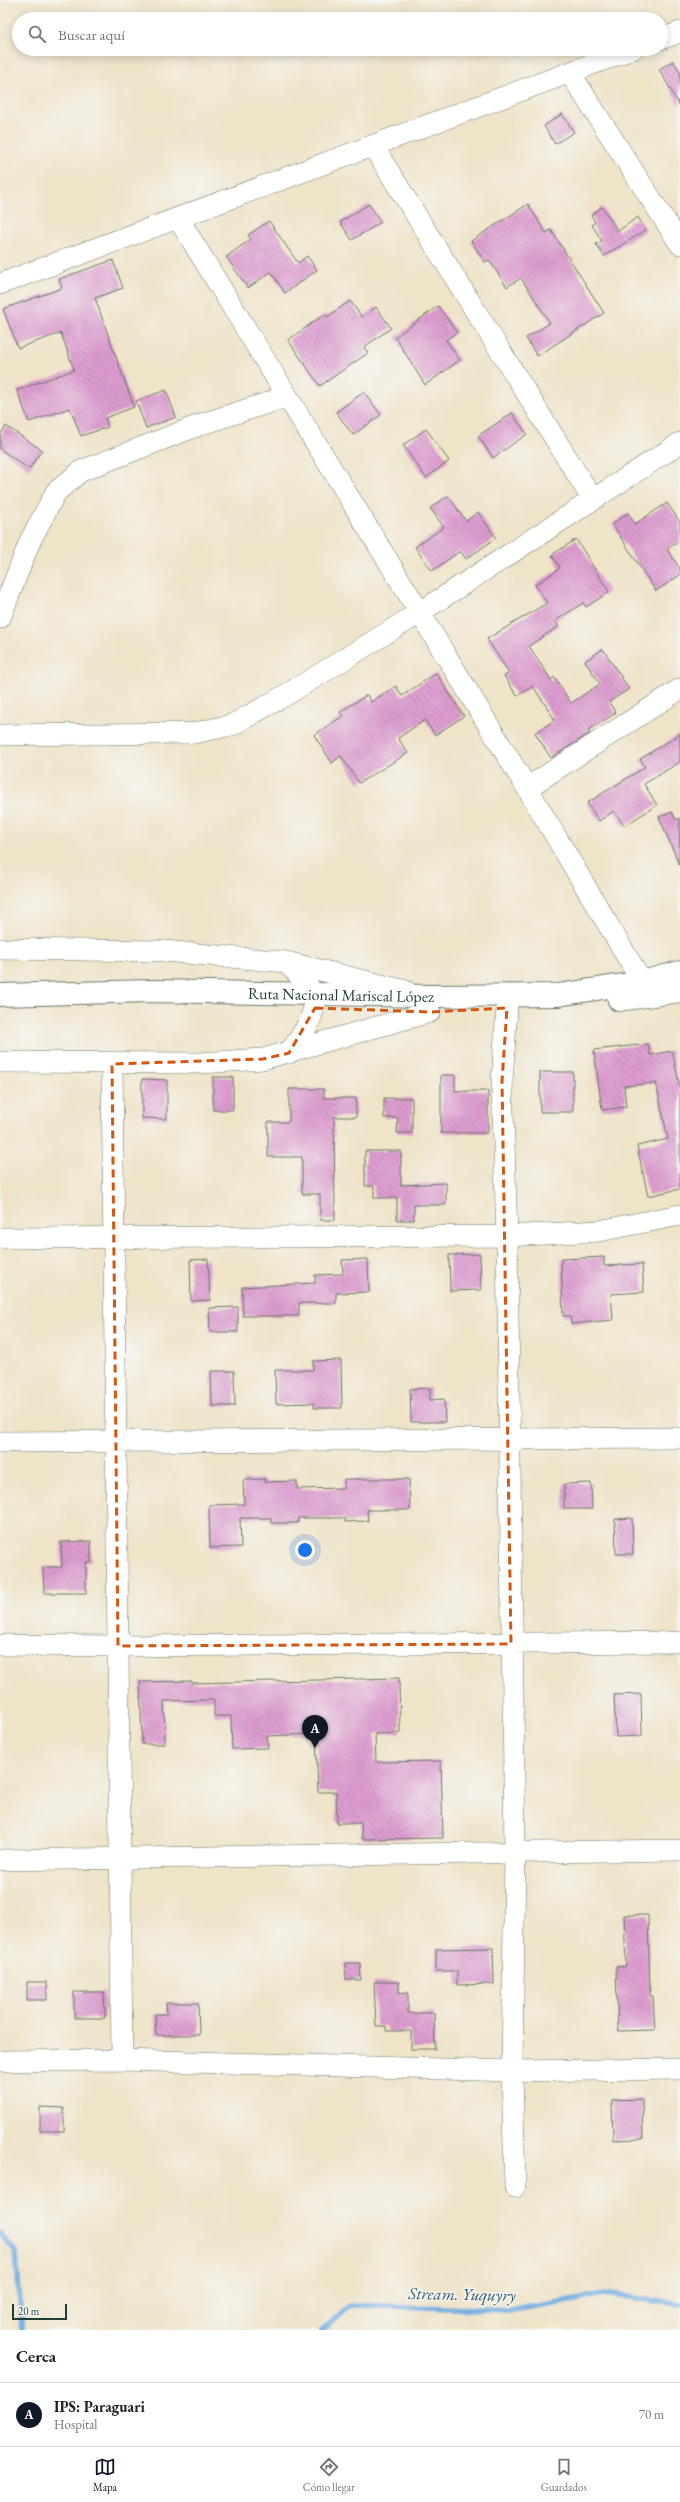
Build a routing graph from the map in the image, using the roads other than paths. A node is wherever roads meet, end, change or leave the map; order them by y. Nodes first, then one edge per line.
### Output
1 (680, 32) edge
2 (668, 36) edge
3 (615, 56) edge
4 (570, 73) junction
5 (373, 146) junction
6 (178, 218) junction
7 (680, 244) edge
8 (0, 284) edge
9 (286, 397) junction
10 (680, 444) edge
11 (593, 500) junction
12 (419, 613) junction
13 (0, 618) edge
14 (680, 689) edge
15 (0, 735) edge
16 (527, 788) junction
17 (0, 950) edge
18 (286, 962) junction
19 (680, 972) edge
20 (642, 982) junction
21 (680, 991) edge
22 (0, 995) edge
23 (313, 1001) junction
24 (430, 1004) junction
25 (508, 1008) junction
26 (0, 1010) edge
27 (289, 1053) junction
28 (0, 1062) edge
29 (112, 1064) junction
30 (680, 1215) edge
31 (507, 1236) junction
32 (0, 1238) edge
33 (113, 1238) junction
34 (680, 1438) edge
35 (508, 1439) junction
36 (0, 1442) edge
37 (116, 1442) junction
38 (680, 1642) edge
39 (511, 1644) junction
40 (0, 1645) edge
41 (118, 1646) junction
42 (680, 1850) edge
43 (515, 1853) junction
44 (120, 1859) junction
45 (0, 1860) edge
46 (122, 2060) junction
47 (0, 2061) edge
48 (680, 2069) edge
49 (512, 2071) junction
50 (515, 2187) dead end

1 - 2 street
3 - 4 street
4 - 5 street
4 - 7 street
5 - 6 street
5 - 11 street
6 - 8 street
6 - 9 street
9 - 12 street
9 - 13 street
10 - 11 street
11 - 12 street
12 - 15 street
12 - 16 street
14 - 16 street
16 - 20 street
17 - 18 street
18 - 23 street
18 - 24 street
19 - 20 highway, Ruta Nacional Mariscal López
20 - 24 highway, Ruta Nacional Mariscal López
21 - 25 highway, Ruta Nacional Mariscal López
22 - 23 highway, Ruta Nacional Mariscal López
23 - 24 highway, Ruta Nacional Mariscal López
23 - 26 highway, Ruta Nacional Mariscal López
23 - 27 street
24 - 25 highway, Ruta Nacional Mariscal López
24 - 27 street
25 - 31 street
27 - 29 street
28 - 29 street
29 - 33 street
30 - 31 street
31 - 33 street
31 - 35 street
32 - 33 street
33 - 37 street
34 - 35 street
35 - 37 street
35 - 39 street
36 - 37 street
37 - 41 street
38 - 39 street
39 - 41 street
39 - 43 street
40 - 41 street
41 - 44 street
42 - 43 street
43 - 44 street
43 - 49 street
44 - 45 street
44 - 46 street
46 - 47 street
46 - 49 street
48 - 49 street
49 - 50 street

